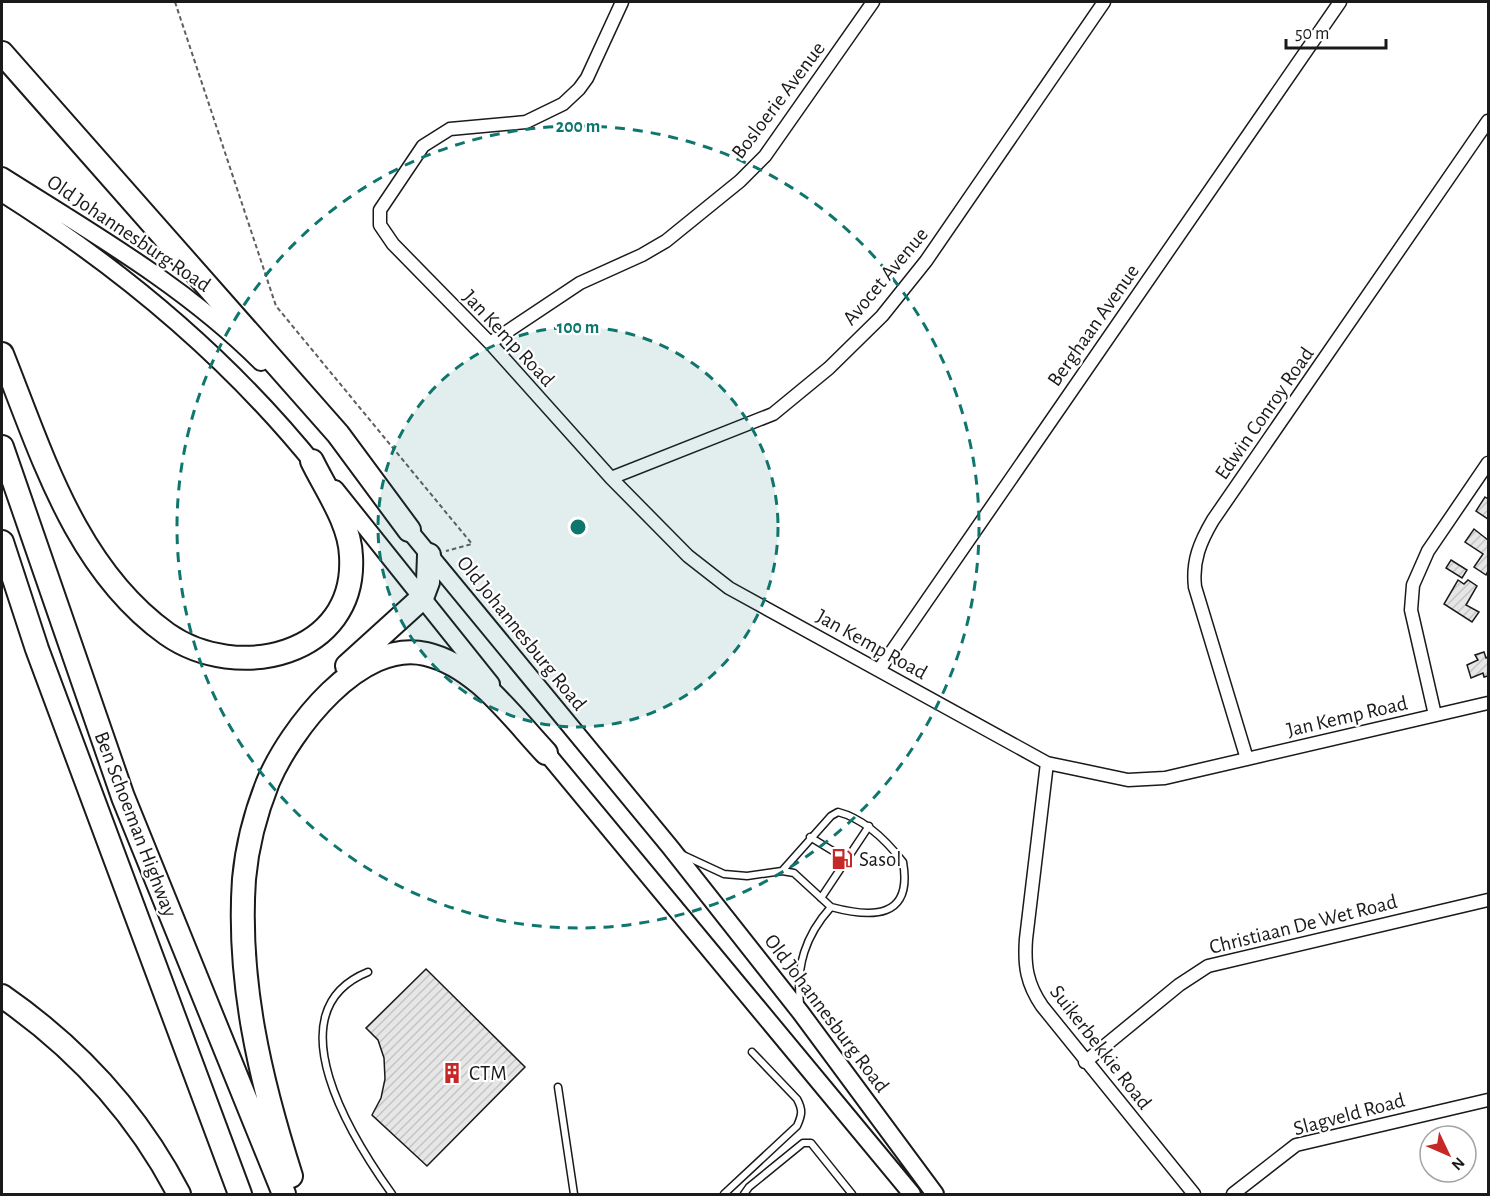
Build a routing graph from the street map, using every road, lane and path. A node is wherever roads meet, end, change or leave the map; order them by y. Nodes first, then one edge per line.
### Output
1 (175, 2) edge
2 (621, 2) edge
3 (873, 2) edge
4 (1104, 2) edge
5 (1340, 2) edge
6 (2, 53) edge
7 (1488, 121) edge
8 (2, 176) edge
9 (2, 193) edge
10 (490, 344) junction
11 (2, 354) edge
12 (2, 447) edge
13 (312, 460) junction
14 (1488, 463) edge
15 (611, 478) junction
16 (409, 530) junction
17 (2, 542) edge
18 (429, 555) junction
19 (422, 598) junction
20 (879, 670) junction
21 (1488, 703) edge
22 (1435, 715) junction
23 (296, 731) junction
24 (546, 753) junction
25 (1247, 759) junction
26 (1047, 763) junction
27 (869, 826) junction
28 (810, 837) junction
29 (670, 848) junction
30 (846, 859) junction
31 (782, 871) junction
32 (821, 898) junction
33 (1488, 900) edge
34 (831, 907) junction
35 (368, 972) dead end
36 (2, 996) edge
37 (801, 1013) junction
38 (752, 1052) dead end
39 (1085, 1062) junction
40 (558, 1087) dead end
41 (1488, 1100) edge
42 (179, 1194) edge
43 (240, 1194) edge
44 (284, 1194) edge
45 (297, 1194) edge
46 (392, 1194) edge
47 (574, 1194) edge
48 (724, 1194) edge
49 (744, 1194) edge
50 (852, 1194) edge
51 (912, 1194) edge
52 (935, 1194) edge
53 (1194, 1194) edge
54 (1233, 1194) edge

1 - 18 path
2 - 10 street, Jan Kemp Road
3 - 10 street, Bosloerie Avenue
4 - 15 street, Avocet Avenue
5 - 20 street, Berghaan Avenue
6 - 16 highway
7 - 25 street, Edwin Conroy Road
8 - 16 main road, Old Johannesburg Road
9 - 13 main road, Old Johannesburg Road
10 - 15 street, Jan Kemp Road
11 - 13 highway
12 - 44 highway, Ben Schoeman Highway
13 - 19 main road, Old Johannesburg Road
14 - 22 street
15 - 20 street, Jan Kemp Road
16 - 18 main road, Old Johannesburg Road
17 - 43 highway, Ben Schoeman Highway
18 - 19 highway
18 - 29 main road, Old Johannesburg Road
19 - 23 highway
19 - 24 main road, Old Johannesburg Road
20 - 26 street, Jan Kemp Road
21 - 22 street, Jan Kemp Road
22 - 25 street, Jan Kemp Road
23 - 24 highway
23 - 45 highway
24 - 51 main road, Old Johannesburg Road
25 - 26 street, Jan Kemp Road
26 - 39 street, Suikerbekkie Road
27 - 28 lane
27 - 30 lane
27 - 34 lane
28 - 30 lane
28 - 31 lane
29 - 31 lane
29 - 37 main road, Old Johannesburg Road
30 - 32 lane
31 - 32 lane
32 - 34 lane
33 - 39 street, Christiaan De Wet Road
34 - 37 lane
35 - 46 lane
36 - 42 highway
37 - 52 main road, Old Johannesburg Road
38 - 48 lane
39 - 53 street, Suikerbekkie Road
40 - 47 lane
41 - 54 street, Slagveld Road
49 - 50 lane

